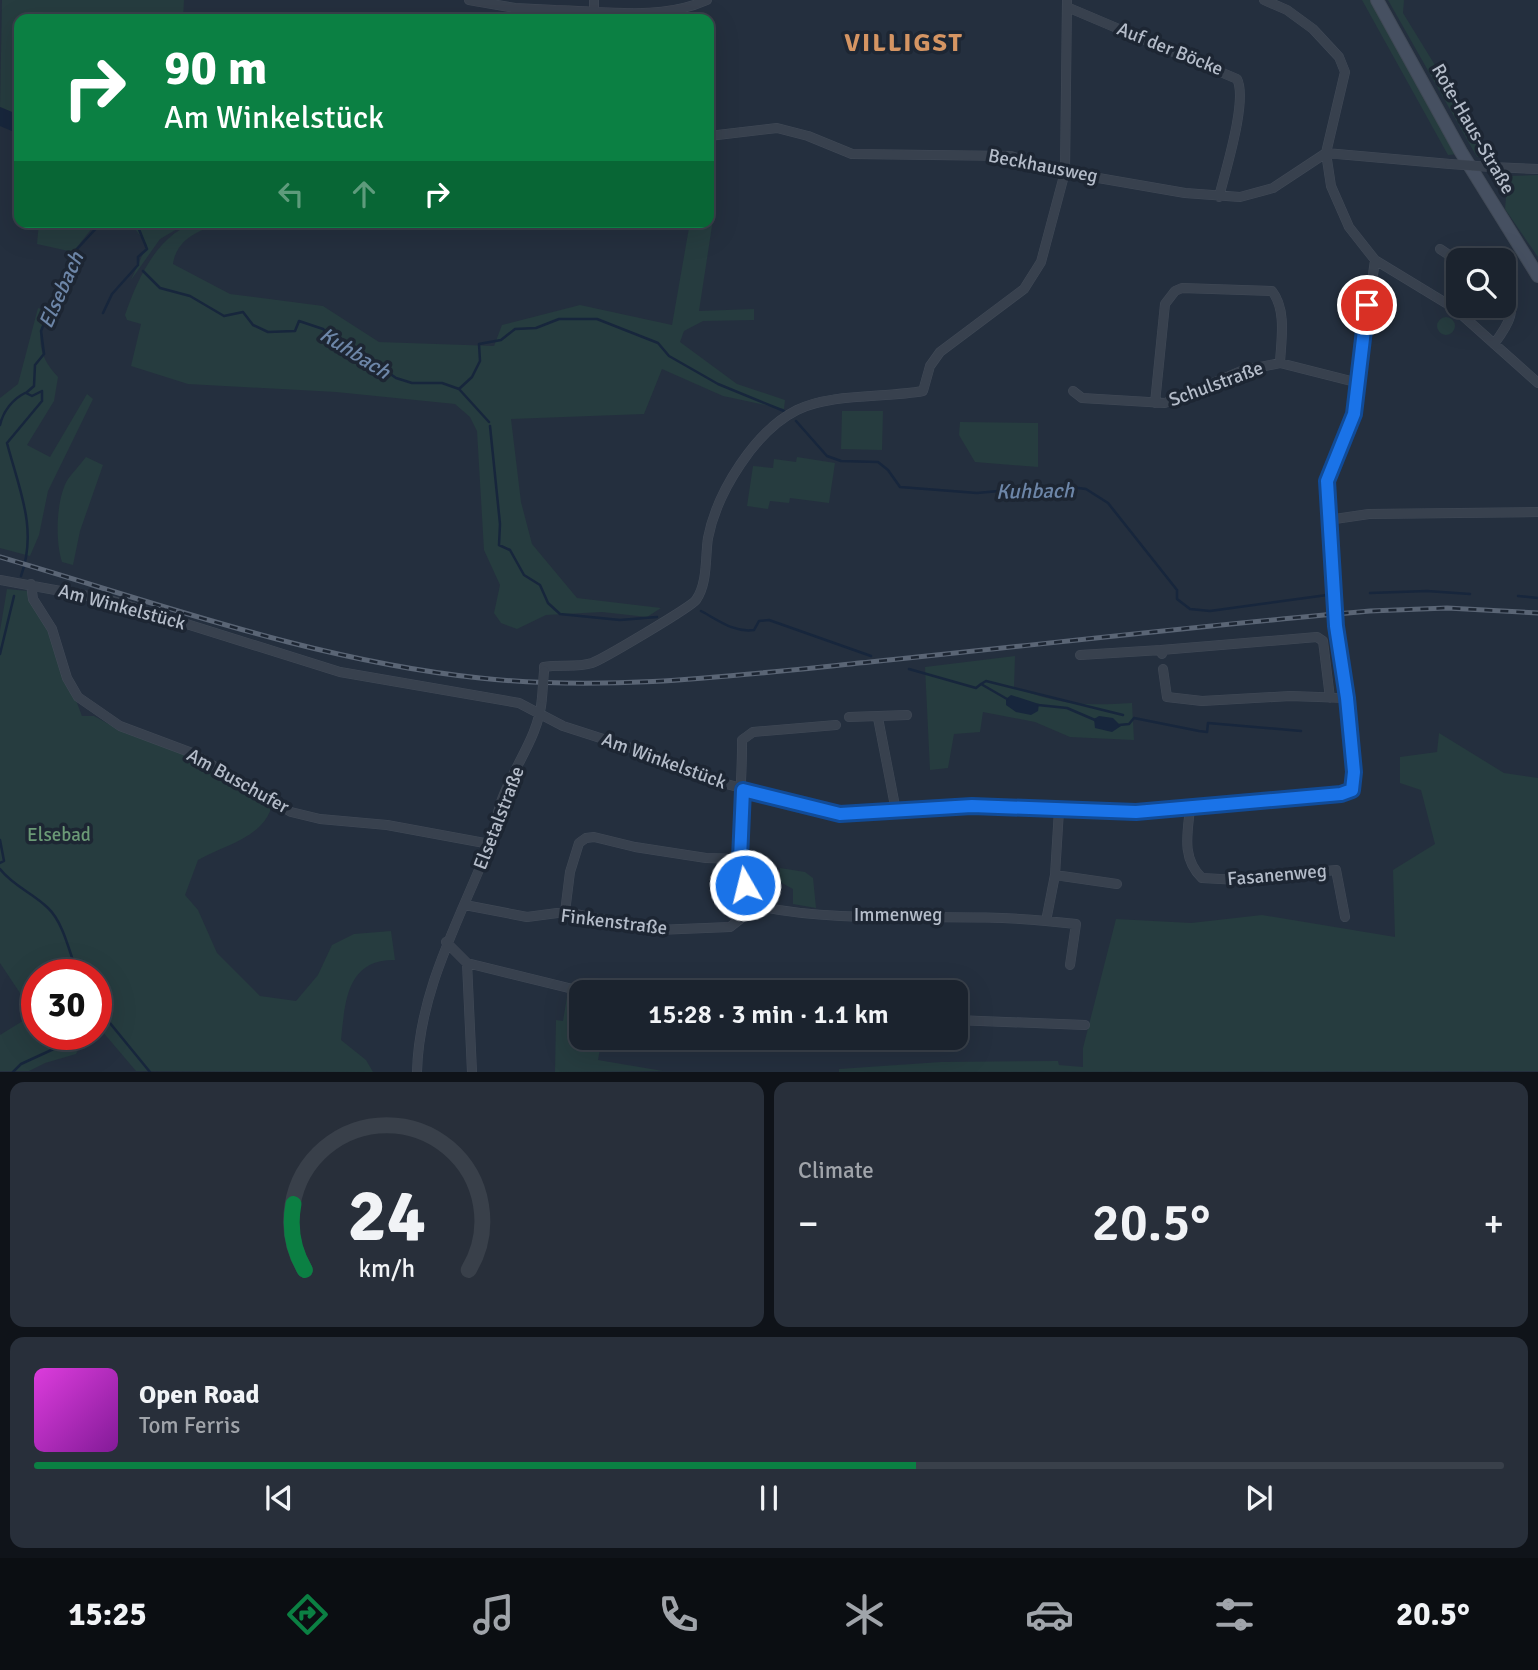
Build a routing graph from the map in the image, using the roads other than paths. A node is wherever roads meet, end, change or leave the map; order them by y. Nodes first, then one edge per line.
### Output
1 (469, 0) edge
2 (594, 0) edge
3 (707, 0) edge
4 (1377, 0) edge
5 (1271, 1) edge
6 (515, 4) edge
7 (690, 4) edge
8 (1067, 4) edge
9 (594, 11) junction
10 (551, 14) edge
11 (565, 14) edge
12 (714, 134) edge
13 (1326, 153) junction
14 (1538, 169) edge
15 (1065, 172) junction
16 (1219, 197) junction
17 (1440, 249) dead end
18 (1446, 253) edge
19 (1374, 260) junction
20 (1538, 276) edge
21 (1511, 318) edge
22 (1494, 344) junction
23 (1280, 363) junction
24 (1359, 383) junction
25 (1538, 383) edge
26 (1073, 391) dead end
27 (1155, 403) junction
28 (1538, 512) edge
29 (1328, 520) junction
30 (0, 580) edge
31 (31, 584) junction
32 (1080, 655) dead end
33 (1163, 669) dead end
34 (1330, 698) junction
35 (1347, 698) junction
36 (541, 714) junction
37 (907, 715) dead end
38 (849, 718) dead end
39 (878, 718) junction
40 (836, 725) dead end
41 (743, 790) junction
42 (1190, 809) junction
43 (1059, 810) junction
44 (896, 811) junction
45 (490, 844) junction
46 (740, 859) junction
47 (1055, 875) junction
48 (1116, 884) dead end
49 (465, 905) junction
50 (757, 905) junction
51 (565, 912) junction
52 (1345, 917) dead end
53 (1046, 921) junction
54 (446, 943) junction
55 (467, 963) junction
56 (1070, 965) dead end
57 (569, 988) edge
58 (968, 1020) edge
59 (1085, 1025) dead end
60 (417, 1072) edge
61 (472, 1072) edge

1 - 6 street
2 - 9 street
3 - 7 street
4 - 20 main road, Rote-Haus-Straße
5 - 13 street
6 - 10 street
7 - 9 street
8 - 15 street
8 - 16 street, Auf der Böcke
9 - 11 street
12 - 15 street, Beckhausweg
13 - 14 street, bridge
13 - 16 street, Beckhausweg
13 - 19 street
15 - 16 street, Beckhausweg
15 - 36 street, Elsetalstraße, bridge
17 - 18 street
19 - 22 street
19 - 24 street, Am Winkelstück
21 - 22 street
22 - 25 street
23 - 24 street, Schulstraße
23 - 27 street, Schulstraße
23 - 27 street
24 - 29 street, Am Winkelstück
26 - 27 street, Schulstraße
28 - 29 street
29 - 35 street, Am Winkelstück
30 - 31 street, Am Winkelstück
31 - 36 street, Am Winkelstück
31 - 45 street, Am Buschufer
32 - 34 street
33 - 34 street
34 - 35 street
35 - 42 street, Am Winkelstück
36 - 41 street, Am Winkelstück
36 - 45 street, Elsetalstraße
37 - 39 street
38 - 39 street
39 - 44 street
40 - 41 street
41 - 44 street, Am Winkelstück
41 - 46 street
42 - 43 street, Am Winkelstück
42 - 52 street, Fasanenweg
43 - 44 street, Am Winkelstück
43 - 47 street
45 - 49 street, Elsetalstraße
46 - 50 street
46 - 51 street
47 - 48 street
47 - 53 street
49 - 51 street, Finkenstraße
49 - 54 street, Elsetalstraße
50 - 51 street, Finkenstraße
50 - 53 street, Immenweg
53 - 56 street, Immenweg
54 - 55 street
54 - 60 street, Elsetalstraße
55 - 57 street
55 - 61 street
58 - 59 street

